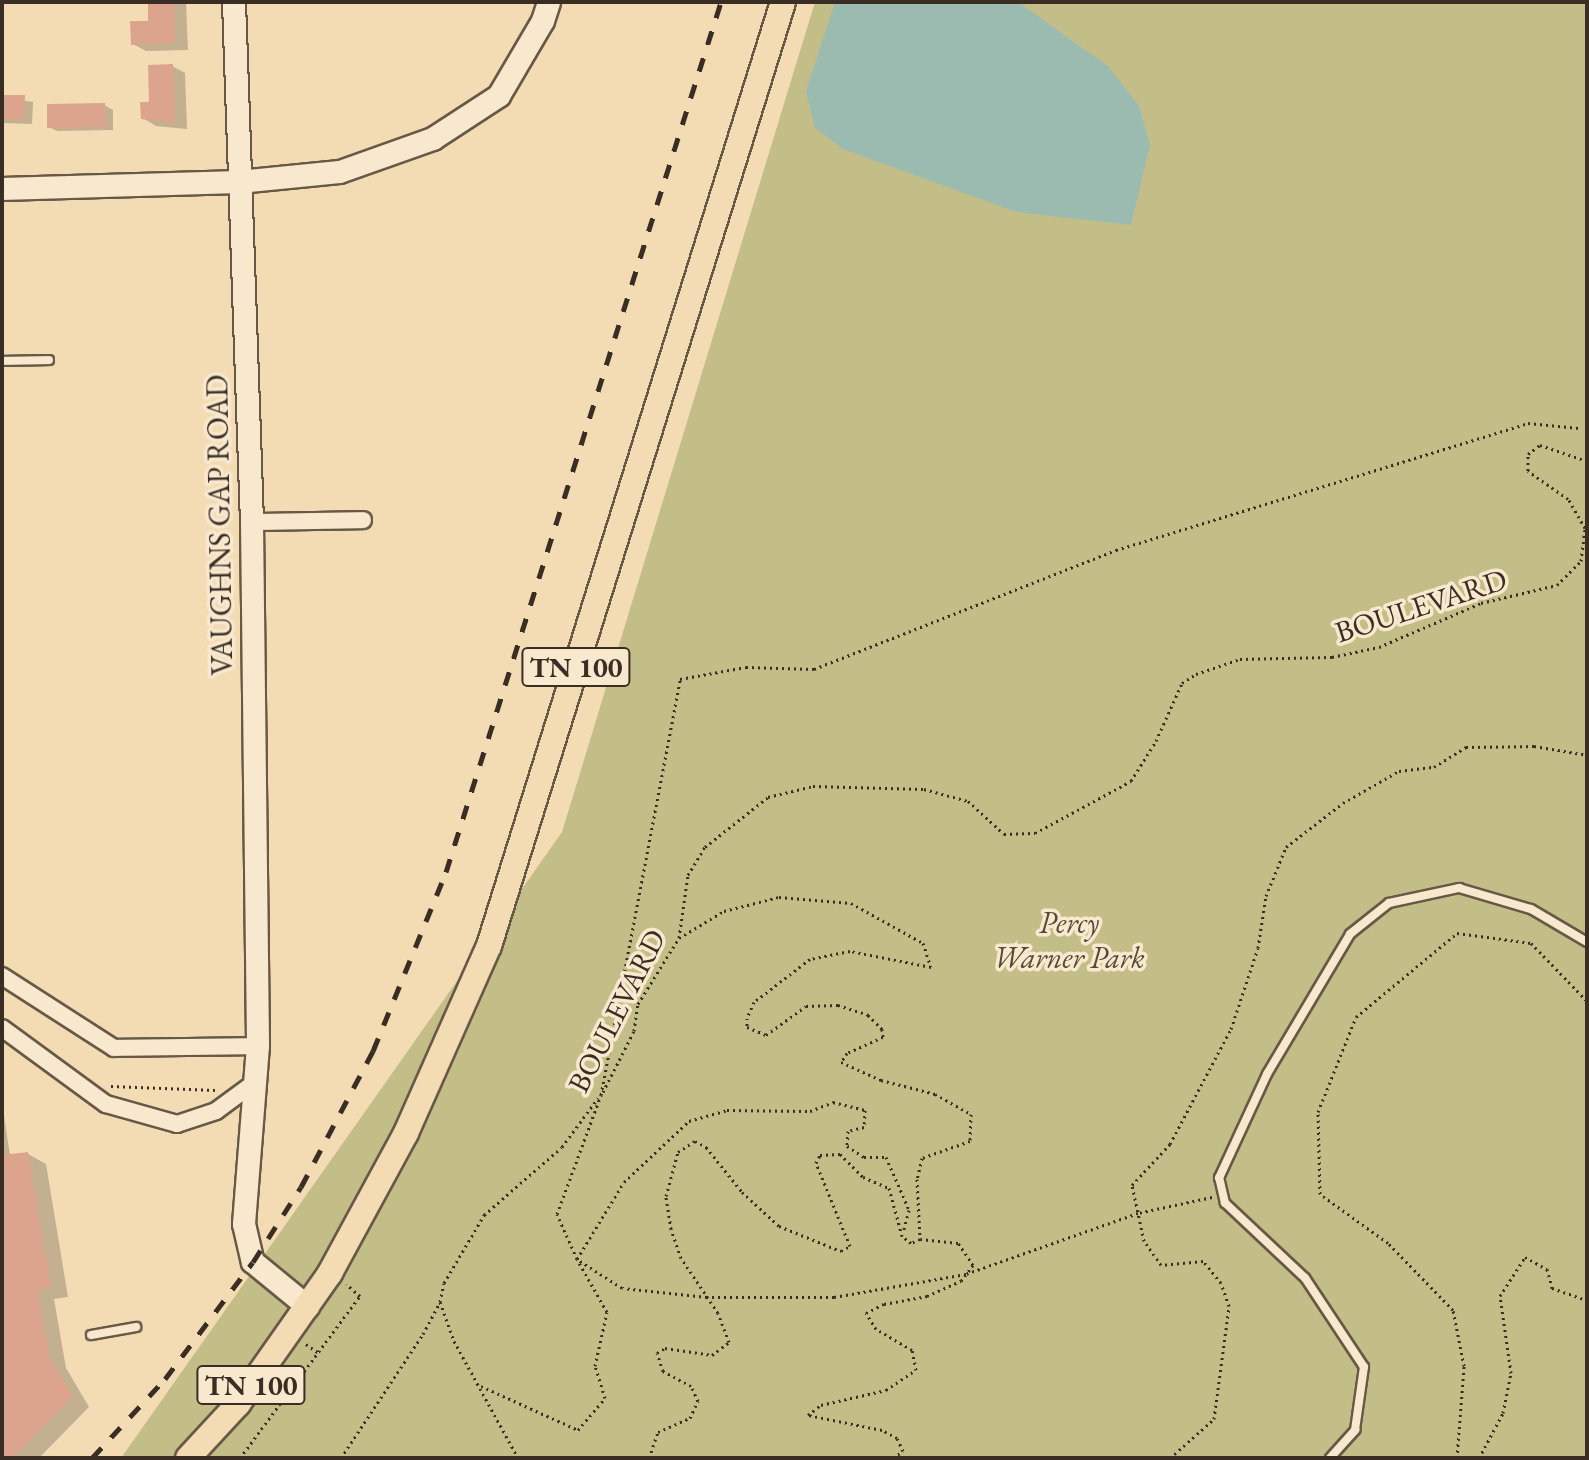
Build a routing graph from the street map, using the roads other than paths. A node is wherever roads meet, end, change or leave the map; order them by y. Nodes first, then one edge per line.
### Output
1 (234, 2) edge
2 (549, 2) edge
3 (783, 2) edge
4 (239, 182) junction
5 (2, 189) edge
6 (49, 360) dead end
7 (2, 361) edge
8 (363, 520) dead end
9 (252, 522) junction
10 (1587, 942) edge
11 (2, 976) edge
12 (2, 1028) edge
13 (258, 1046) junction
14 (258, 1080) junction
15 (308, 1307) junction
16 (136, 1327) dead end
17 (91, 1335) dead end
18 (188, 1458) edge
19 (1330, 1458) edge

1 - 4 street, VAUGHNS GAP ROAD
2 - 4 street
3 - 15 main road, TN 100
4 - 5 street
4 - 9 street, VAUGHNS GAP ROAD
6 - 7 lane
8 - 9 street
9 - 13 street, VAUGHNS GAP ROAD
10 - 19 lane
11 - 13 street
12 - 14 street
13 - 14 street, VAUGHNS GAP ROAD
14 - 15 street, VAUGHNS GAP ROAD
15 - 18 main road, TN 100
16 - 17 lane

